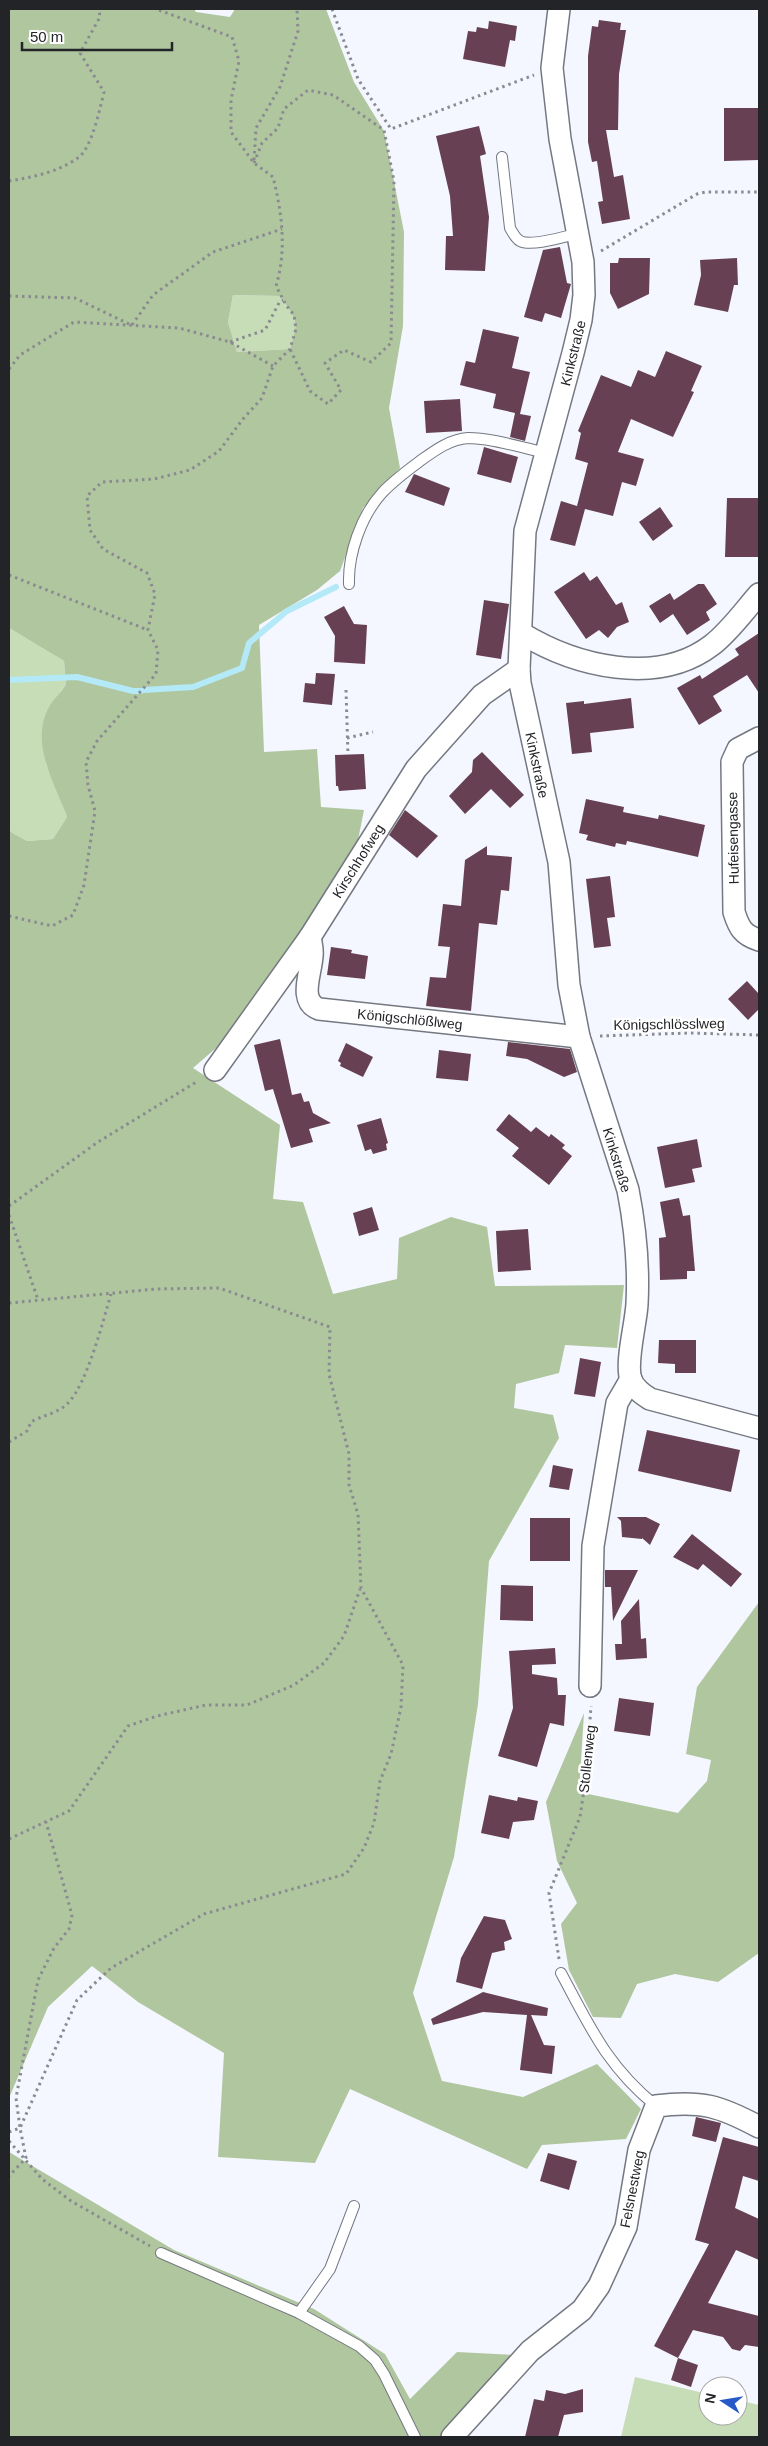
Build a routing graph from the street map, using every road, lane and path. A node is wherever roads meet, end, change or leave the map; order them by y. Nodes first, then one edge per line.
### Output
1 (99, 9) edge
2 (156, 9) edge
3 (297, 9) edge
4 (332, 9) edge
5 (559, 9) edge
6 (552, 68) junction
7 (502, 157) dead end
8 (254, 163) junction
9 (9, 181) edge
10 (759, 192) edge
11 (282, 229) junction
12 (576, 234) junction
13 (583, 262) junction
14 (9, 296) edge
15 (283, 300) junction
16 (132, 325) junction
17 (230, 342) junction
18 (290, 349) junction
19 (273, 366) junction
20 (9, 369) edge
21 (547, 453) junction
22 (9, 575) edge
23 (348, 584) dead end
24 (759, 594) edge
25 (148, 630) junction
26 (521, 633) junction
27 (519, 669) junction
28 (346, 690) dead end
29 (373, 732) dead end
30 (347, 738) junction
31 (759, 738) edge
32 (348, 755) dead end
33 (9, 916) edge
34 (310, 937) junction
35 (759, 940) edge
36 (759, 1035) edge
37 (579, 1037) junction
38 (215, 1070) joint
39 (9, 1206) edge
40 (9, 1215) edge
41 (111, 1294) junction
42 (38, 1300) junction
43 (9, 1303) edge
44 (631, 1379) junction
45 (759, 1428) edge
46 (9, 1442) edge
47 (361, 1588) junction
48 (590, 1686) joint
49 (46, 1822) junction
50 (9, 1839) edge
51 (561, 1972) joint
52 (656, 2106) junction
53 (759, 2127) edge
54 (20, 2128) junction
55 (9, 2132) edge
56 (9, 2141) edge
57 (26, 2158) junction
58 (9, 2176) edge
59 (354, 2206) dead end
60 (161, 2252) joint
61 (299, 2313) junction
62 (414, 2437) edge
63 (452, 2437) edge

1 - 9 path
2 - 8 path
3 - 8 path
4 - 6 path
5 - 6 street, Kinkstraße
6 - 12 street, Kinkstraße
7 - 12 lane
8 - 11 path
8 - 18 path
10 - 13 path
11 - 15 path
11 - 16 path
12 - 13 street, Kinkstraße
13 - 21 street, Kinkstraße
14 - 16 path
15 - 17 path
15 - 18 path
16 - 17 path
16 - 20 path
17 - 19 path
18 - 19 path
19 - 25 path
21 - 23 lane
21 - 26 street, Kinkstraße
22 - 25 path
24 - 26 street
25 - 33 path
26 - 27 street, Kinkstraße
27 - 34 street, Kirschhofweg
27 - 37 street, Kinkstraße
28 - 30 path
29 - 30 path
30 - 32 path
31 - 35 street, Hufeisengasse
34 - 37 street, Königschlößlweg
34 - 38 street, Kirschhofweg
36 - 37 path, Königschlösslweg
37 - 44 street, Kinkstraße
38 - 39 path
40 - 42 path
41 - 42 path
41 - 46 path
41 - 47 path
42 - 43 path
44 - 45 street
44 - 48 street
47 - 49 path
47 - 54 path
48 - 51 path, Stollenweg
49 - 50 path
49 - 54 path
51 - 52 lane
52 - 53 street
52 - 63 street, Felsnestweg
54 - 55 path
54 - 57 path
56 - 57 path
57 - 58 path
57 - 60 path
59 - 61 lane
60 - 61 lane
61 - 62 lane

